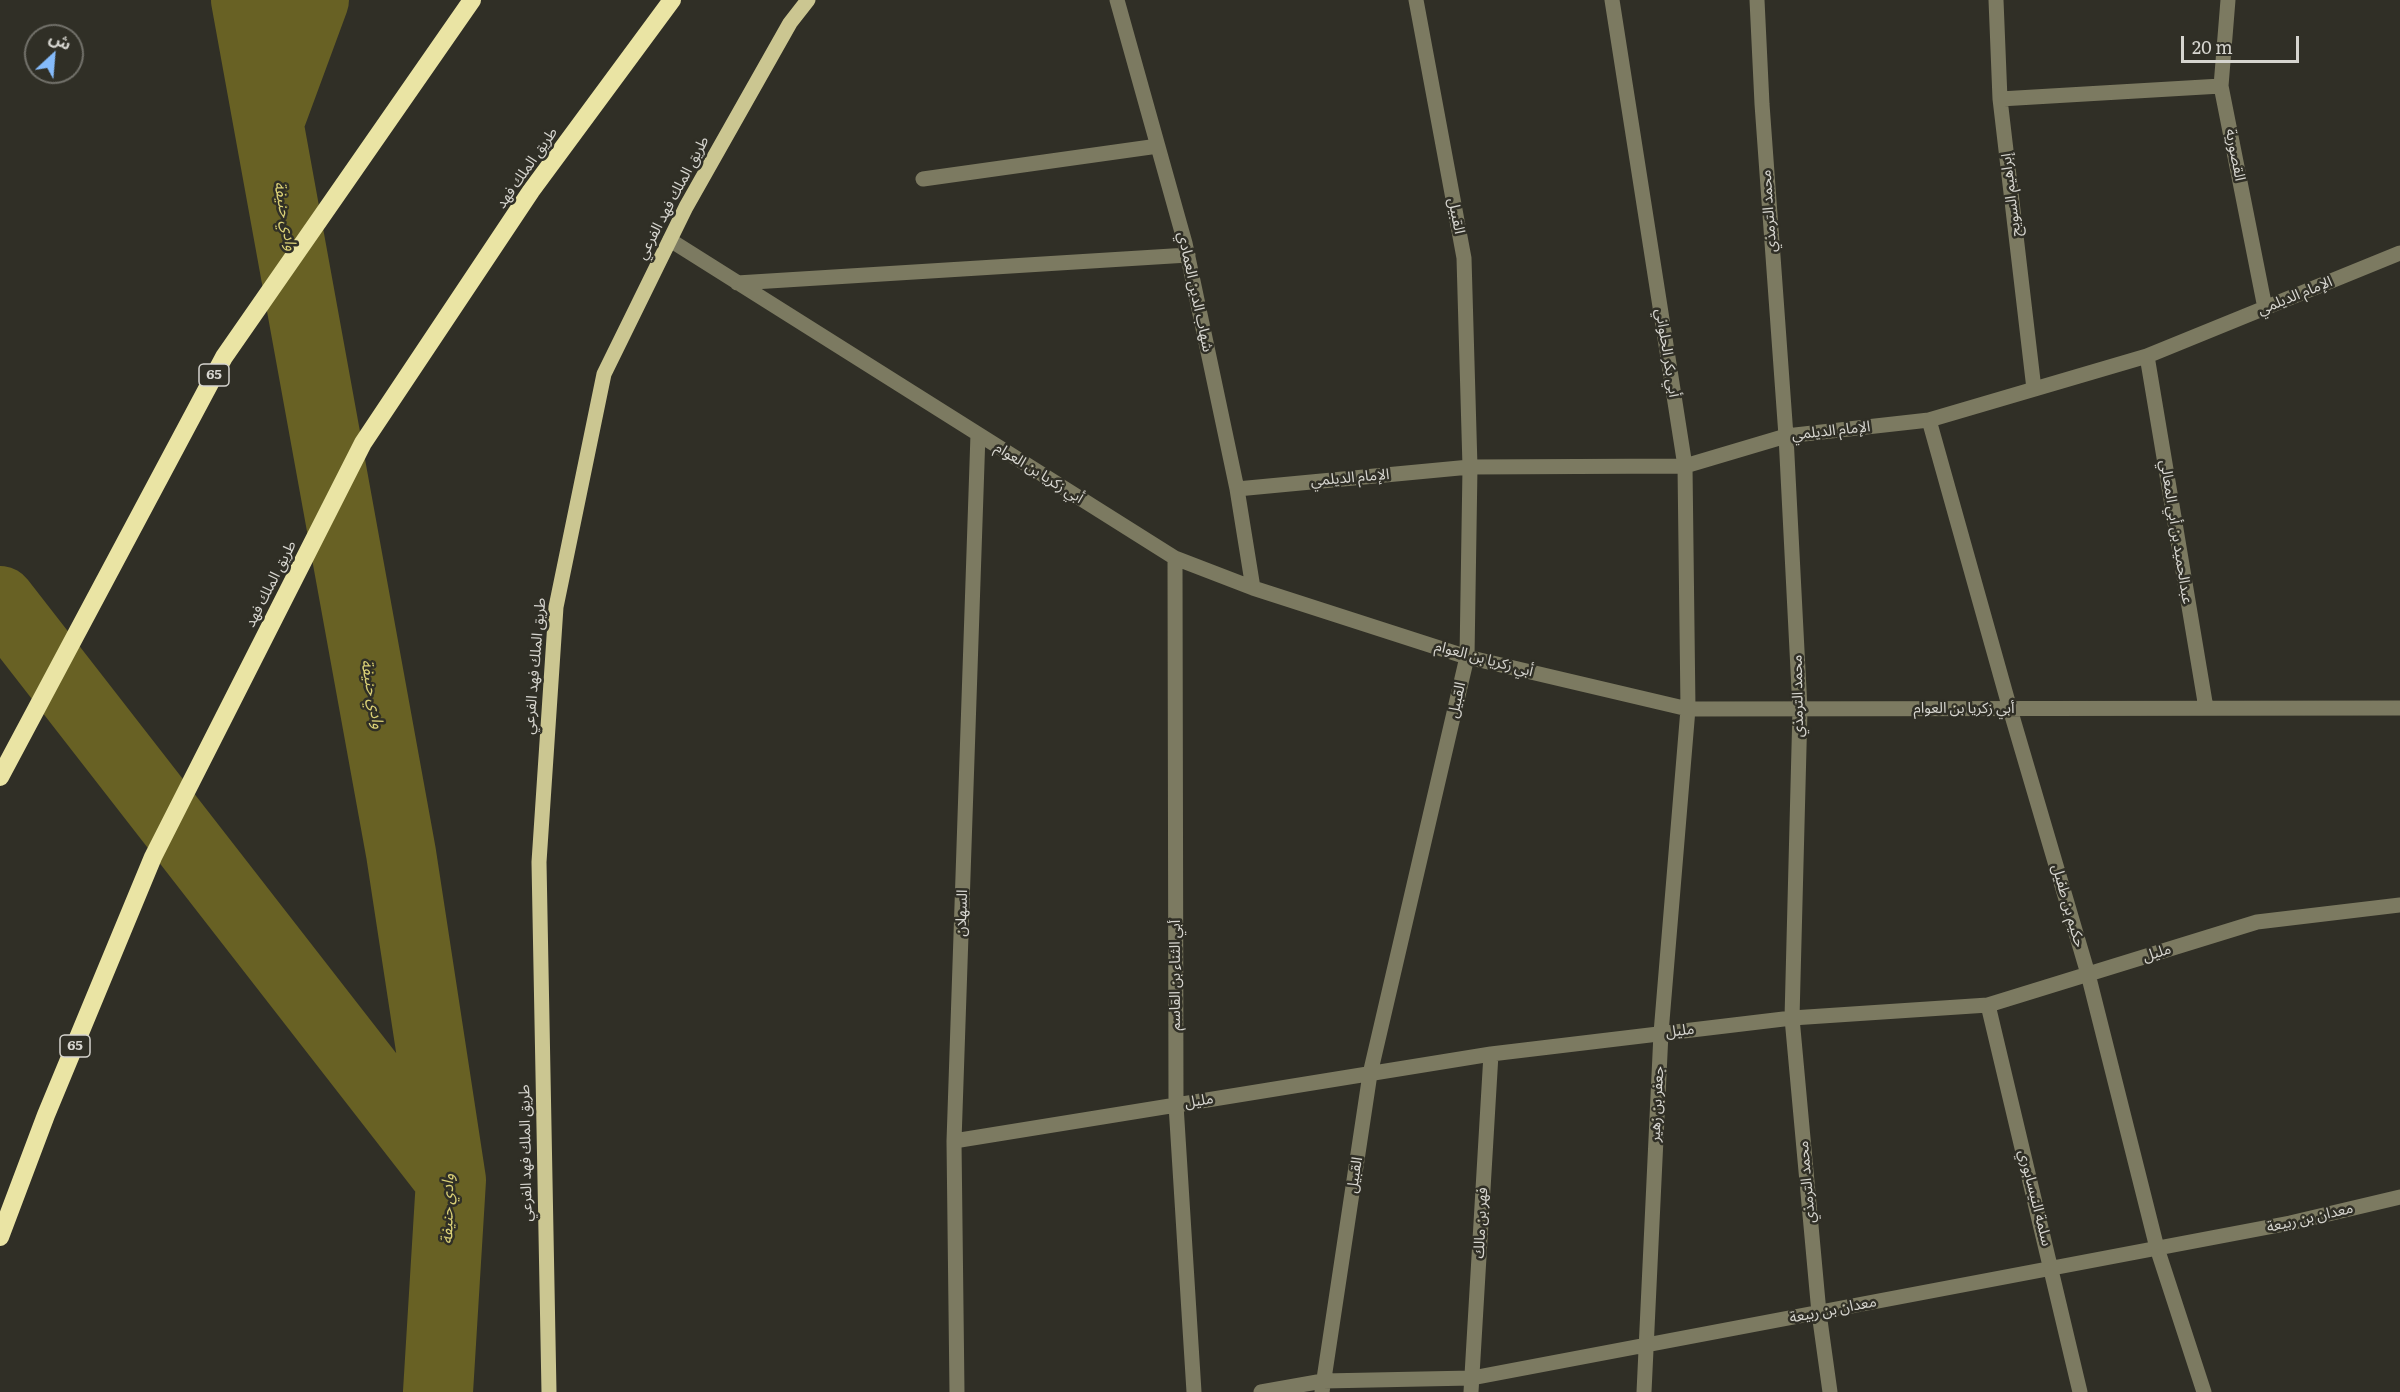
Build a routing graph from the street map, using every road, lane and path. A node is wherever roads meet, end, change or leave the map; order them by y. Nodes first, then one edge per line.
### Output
1 (472, 0) edge
2 (672, 0) edge
3 (808, 0) edge
4 (1118, 0) edge
5 (1416, 0) edge
6 (1612, 0) edge
7 (1757, 0) edge
8 (1996, 0) edge
9 (2228, 0) edge
10 (2221, 86) junction
11 (2000, 99) junction
12 (1158, 146) junction
13 (923, 179) dead end
14 (670, 240) junction
15 (2400, 253) edge
16 (1188, 255) junction
17 (737, 283) junction
18 (2265, 308) junction
19 (2147, 356) junction
20 (2034, 389) junction
21 (1929, 420) junction
22 (978, 434) junction
23 (1786, 436) junction
24 (1685, 466) junction
25 (1470, 467) junction
26 (1237, 489) junction
27 (1175, 558) junction
28 (1253, 588) junction
29 (1467, 657) junction
30 (2205, 708) junction
31 (2400, 708) edge
32 (1688, 709) junction
33 (1800, 709) junction
34 (2010, 709) junction
35 (0, 777) edge
36 (2400, 905) edge
37 (2088, 974) junction
38 (1988, 1005) junction
39 (1792, 1018) junction
40 (1661, 1034) junction
41 (1491, 1054) junction
42 (1370, 1074) junction
43 (1176, 1105) junction
44 (954, 1141) junction
45 (2400, 1197) edge
46 (0, 1237) edge
47 (2157, 1248) junction
48 (2052, 1268) junction
49 (1819, 1312) junction
50 (1645, 1345) junction
51 (1471, 1385) edge
52 (1322, 1387) edge
53 (549, 1392) edge
54 (957, 1392) edge
55 (1194, 1392) edge
56 (1261, 1392) edge
57 (1644, 1392) edge
58 (1830, 1392) edge
59 (2080, 1392) edge
60 (2204, 1392) edge

1 - 35 highway, 65
2 - 46 highway, طريق الملك فهد / 65
3 - 14 main road, طريق الملك فهد الفرعي
4 - 12 street, شهاب الدين العمادي
5 - 25 street, القبيل
6 - 24 street, أبي بكر الحلواني
7 - 23 street, محمد الترمذي
8 - 11 street, إبراهيم السويح
9 - 10 street, القصورية
10 - 11 street
10 - 18 street, القصورية
11 - 20 street, إبراهيم السويح
12 - 13 street
12 - 16 street, شهاب الدين العمادي
14 - 17 street, أبي زكريا بن العوام
14 - 53 main road, طريق الملك فهد الفرعي
15 - 18 street, الإمام الديلمي
16 - 17 street
16 - 26 street, شهاب الدين العمادي
17 - 22 street, أبي زكريا بن العوام
18 - 19 street, الإمام الديلمي
19 - 20 street, الإمام الديلمي
19 - 30 street, عبدالحميد بن أبي المعالي
20 - 21 street, الإمام الديلمي
21 - 23 street, الإمام الديلمي
21 - 34 street, حكيم بن طفيل
22 - 27 street, أبي زكريا بن العوام
22 - 44 street, السهلان
23 - 24 street, الإمام الديلمي
23 - 33 street, محمد الترمذي
24 - 25 street, الإمام الديلمي
24 - 32 street, أبي بكر الحلواني
25 - 26 street, الإمام الديلمي
25 - 29 street, القبيل
26 - 28 street, شهاب الدين العمادي
27 - 28 street, أبي زكريا بن العوام
27 - 43 street, أبي الثناء بن القاسم
28 - 29 street, أبي زكريا بن العوام
29 - 32 street, أبي زكريا بن العوام
29 - 42 street, القبيل
30 - 31 street, أبي زكريا بن العوام
30 - 34 street, أبي زكريا بن العوام
32 - 33 street, أبي زكريا بن العوام
32 - 40 street, جعفر بن زهير
33 - 34 street, أبي زكريا بن العوام
33 - 39 street, محمد الترمذي
34 - 37 street, حكيم بن طفيل
36 - 37 street, مليل
37 - 38 street, مليل
37 - 47 street, حكيم بن طفيل
38 - 39 street, مليل
38 - 48 street, سلمة النيسابوري
39 - 40 street, مليل
39 - 49 street, محمد الترمذي
40 - 41 street, مليل
40 - 50 street, جعفر بن زهير
41 - 42 street, مليل
41 - 51 street, فهر بن مالك
42 - 43 street, مليل
42 - 52 street, القبيل
43 - 44 street, مليل
43 - 55 street, أبي الثناء بن القاسم
44 - 54 street, السهلان
45 - 47 street, معدان بن ربيعة
47 - 48 street, معدان بن ربيعة
47 - 60 street, حكيم بن طفيل
48 - 49 street, معدان بن ربيعة
48 - 59 street, سلمة النيسابوري
49 - 50 street, معدان بن ربيعة
49 - 58 street, محمد الترمذي
50 - 51 street, معدان بن ربيعة
50 - 57 street, جعفر بن زهير
51 - 52 street, معدان بن ربيعة
52 - 56 street, معدان بن ربيعة

